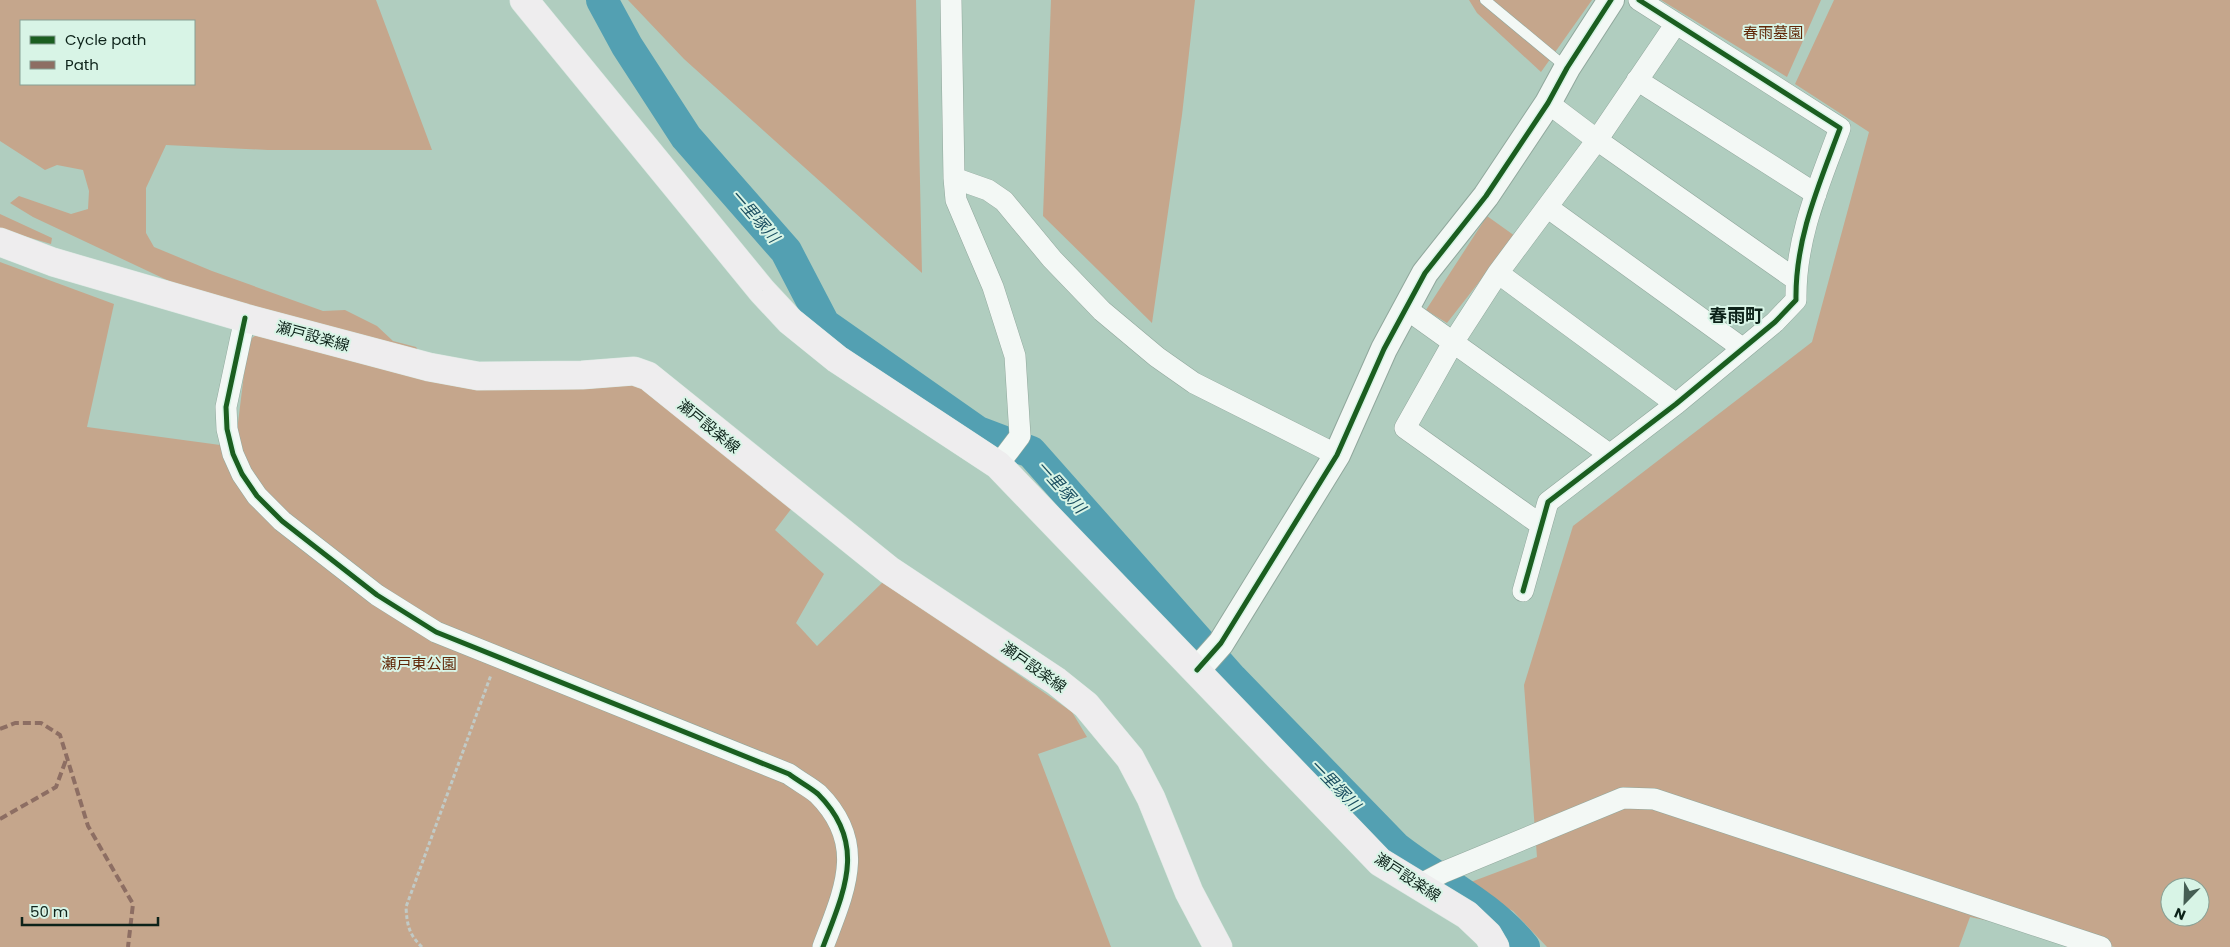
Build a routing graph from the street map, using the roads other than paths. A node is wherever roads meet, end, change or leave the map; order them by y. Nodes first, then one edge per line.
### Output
1 (524, 0) edge
2 (951, 0) edge
3 (1485, 0) edge
4 (1611, 0) edge
5 (1639, 0) edge
6 (1675, 25) junction
7 (1567, 68) junction
8 (1637, 80) junction
9 (1548, 103) junction
10 (1597, 140) junction
11 (954, 178) junction
12 (1816, 194) junction
13 (1547, 207) junction
14 (0, 242) edge
15 (1498, 273) junction
16 (1795, 279) junction
17 (1405, 308) junction
18 (245, 318) junction
19 (1454, 341) junction
20 (1742, 348) junction
21 (1676, 404) junction
22 (1337, 454) junction
23 (1609, 454) junction
24 (1000, 463) junction
25 (1541, 525) junction
26 (1523, 592) dead end
27 (1197, 670) junction
28 (1419, 885) junction
29 (823, 947) edge
30 (1218, 947) edge
31 (1495, 947) edge
32 (2101, 947) edge

1 - 24 main road, 瀬戸設楽線
2 - 11 street
3 - 7 lane
4 - 7 street
5 - 6 street
6 - 8 street
6 - 12 street
7 - 9 street
8 - 10 street
8 - 12 street
9 - 10 street
9 - 17 street
10 - 13 street
10 - 16 street
11 - 22 street
11 - 24 street
12 - 16 street
13 - 15 street
13 - 20 street
14 - 18 main road, 瀬戸設楽線
15 - 19 street
15 - 21 street
16 - 20 street
17 - 19 street
17 - 22 street
18 - 29 street
18 - 30 main road, 瀬戸設楽線
19 - 23 street
19 - 25 street
20 - 21 street
21 - 23 street
22 - 27 street
23 - 25 street
24 - 27 main road, 瀬戸設楽線
25 - 26 street
27 - 28 main road, 瀬戸設楽線
28 - 31 main road, 瀬戸設楽線
28 - 32 street

